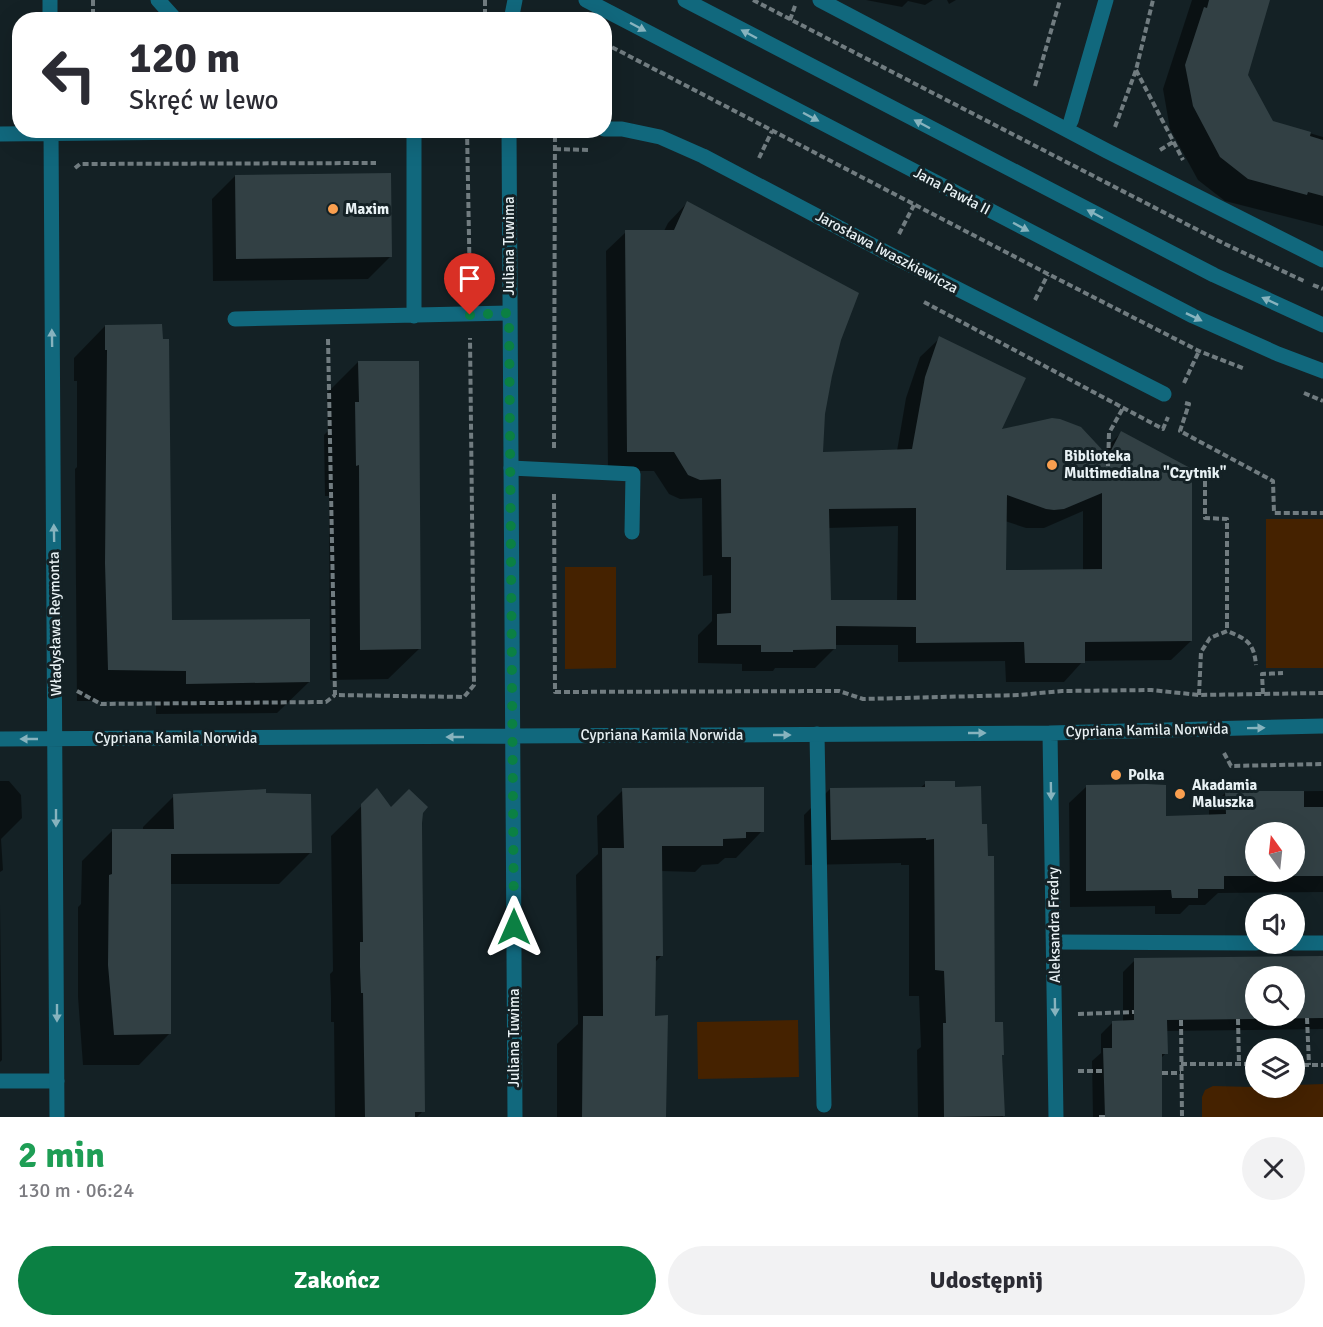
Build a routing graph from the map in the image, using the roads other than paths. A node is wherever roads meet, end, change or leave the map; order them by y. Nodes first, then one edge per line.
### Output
1 (158, 0) edge
2 (586, 0) edge
3 (685, 0) edge
4 (820, 0) edge
5 (1106, 0) edge
6 (169, 12) edge
7 (609, 12) edge
8 (612, 14) edge
9 (1071, 121) dead end
10 (612, 129) edge
11 (51, 138) edge
12 (416, 138) edge
13 (509, 138) edge
14 (1323, 260) edge
15 (509, 313) junction
16 (414, 316) junction
17 (235, 319) dead end
18 (1323, 325) edge
19 (1323, 371) edge
20 (1164, 394) road end
21 (511, 468) junction
22 (632, 532) dead end
23 (1323, 726) edge
24 (1050, 733) junction
25 (817, 734) junction
26 (513, 737) junction
27 (0, 739) edge
28 (56, 739) junction
29 (1054, 942) junction
30 (1245, 943) edge
31 (1305, 943) edge
32 (1323, 943) edge
33 (0, 1081) edge
34 (57, 1081) junction
35 (824, 1105) dead end
36 (57, 1117) edge
37 (515, 1117) edge
38 (1056, 1117) edge

1 - 6 street
2 -> 7 street, Jana Pawła II
18 -> 3 street
4 - 14 street
5 - 9 street
8 -> 19 street, Jana Pawła II
10 - 20 street, Jarosława Iwaszkiewicza
28 -> 11 street, Władysława Reymonta
12 - 16 street
13 - 15 street, Juliana Tuwima
15 - 16 street
15 - 21 street, Juliana Tuwima
16 - 17 street
21 - 22 street
21 - 26 street, Juliana Tuwima
24 -> 23 street, Cypriana Kamila Norwida
25 -> 24 street, Cypriana Kamila Norwida
24 -> 29 street, Aleksandra Fredry
26 -> 25 street, Cypriana Kamila Norwida
25 - 35 street
26 -> 28 street, Cypriana Kamila Norwida
26 - 37 street, Juliana Tuwima
28 -> 27 street, Cypriana Kamila Norwida
28 -> 34 street, Władysława Reymonta
29 - 30 street
29 -> 38 street, Aleksandra Fredry
31 - 32 street
33 - 34 street
34 - 36 street, Władysława Reymonta

